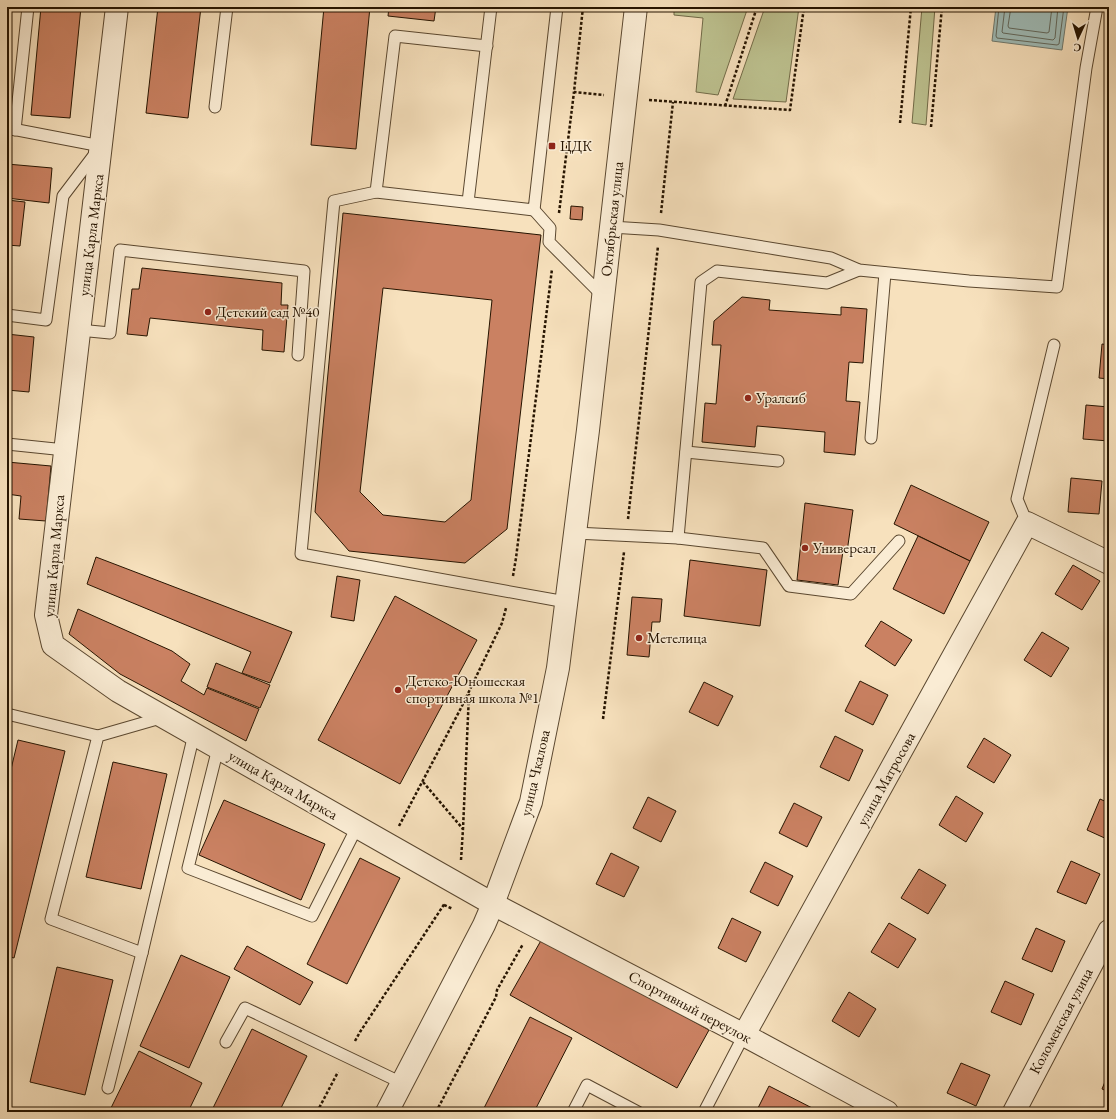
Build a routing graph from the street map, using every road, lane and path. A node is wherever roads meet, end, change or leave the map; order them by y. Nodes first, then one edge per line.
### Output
1 (28, 7) edge
2 (117, 7) edge
3 (228, 7) edge
4 (491, 7) edge
5 (557, 7) edge
6 (636, 7) edge
7 (757, 7) edge
8 (804, 7) edge
9 (911, 7) edge
10 (942, 7) edge
11 (1097, 7) edge
12 (487, 46) junction
13 (574, 92) dead end
14 (673, 102) dead end
15 (690, 104) dead end
16 (726, 106) junction
17 (215, 108) dead end
18 (900, 123) dead end
19 (931, 127) dead end
20 (11, 129) edge
21 (101, 146) junction
22 (376, 192) junction
23 (468, 202) junction
24 (534, 210) junction
25 (611, 226) junction
26 (659, 230) junction
27 (555, 248) junction
28 (859, 270) junction
29 (885, 272) junction
30 (603, 297) junction
31 (7, 315) edge
32 (79, 330) junction
33 (1054, 345) dead end
34 (298, 355) dead end
35 (588, 430) joint
36 (870, 438) dead end
37 (7, 444) edge
38 (65, 450) junction
39 (686, 452) junction
40 (778, 461) dead end
41 (1027, 523) junction
42 (575, 533) junction
43 (626, 536) junction
44 (678, 538) junction
45 (899, 541) dead end
46 (1109, 563) edge
47 (509, 592) junction
48 (566, 602) junction
49 (469, 692) junction
50 (7, 714) edge
51 (164, 717) junction
52 (603, 719) dead end
53 (194, 734) junction
54 (98, 736) junction
55 (218, 748) junction
56 (423, 782) junction
57 (357, 827) junction
58 (464, 829) junction
59 (389, 845) junction
60 (458, 884) junction
61 (493, 904) junction
62 (444, 905) junction
63 (484, 925) junction
64 (1109, 931) edge
65 (516, 941) dead end
66 (142, 953) junction
67 (744, 1035) junction
68 (226, 1042) dead end
69 (347, 1057) junction
70 (402, 1083) junction
71 (108, 1088) dead end
72 (316, 1112) edge
73 (387, 1112) edge
74 (436, 1112) edge
75 (573, 1112) edge
76 (638, 1112) edge
77 (704, 1112) edge
78 (887, 1112) edge
79 (1014, 1112) edge

1 - 20 lane
2 - 21 street, улица Карла Маркса
3 - 17 lane
4 - 12 lane
5 - 24 lane
6 - 25 street, Октябрьская улица
7 - 16 path
8 - 16 path
9 - 18 path
10 - 19 path
11 - 29 lane
12 - 22 lane
12 - 23 lane
13 - 27 path
14 - 26 path
15 - 16 path
20 - 21 lane
21 - 31 lane
21 - 32 street, улица Карла Маркса
22 - 23 lane
22 - 47 lane
23 - 24 lane
24 - 27 lane
25 - 26 lane
25 - 30 street, Октябрьская улица
26 - 28 lane
26 - 43 path
27 - 30 lane
27 - 47 path
28 - 29 lane
28 - 39 lane
29 - 36 lane
30 - 35 street, Октябрьская улица
32 - 34 lane
32 - 38 street, улица Карла Маркса
33 - 41 lane
35 - 42 street, улица Чкалова
37 - 38 lane
38 - 51 street, улица Карла Маркса
39 - 40 lane
39 - 44 lane
41 - 46 street
41 - 67 street, улица Матросова
42 - 43 lane
42 - 48 street, улица Чкалова
43 - 44 lane
43 - 52 path
44 - 45 lane
47 - 48 lane
47 - 49 path
48 - 61 street, улица Чкалова
49 - 56 path
49 - 58 path
50 - 54 lane
51 - 53 street, улица Карла Маркса
51 - 54 lane
53 - 55 street, улица Карла Маркса
53 - 66 lane
54 - 66 lane
55 - 57 street, улица Карла Маркса
55 - 57 lane
56 - 58 path
56 - 59 path
57 - 59 street, улица Карла Маркса
58 - 60 path
59 - 60 street, улица Карла Маркса
60 - 61 street, улица Карла Маркса
60 - 62 path
61 - 63 street, улица Чкалова
61 - 67 street, Спортивный переулок
62 - 63 path
62 - 69 path
63 - 70 street, улица Чкалова
64 - 79 street, Коломенская улица
65 - 74 path
66 - 71 lane
67 - 77 lane
67 - 78 street, Спортивный переулок
68 - 69 lane
69 - 70 lane
69 - 72 path
70 - 73 street, улица Чкалова
75 - 76 lane

